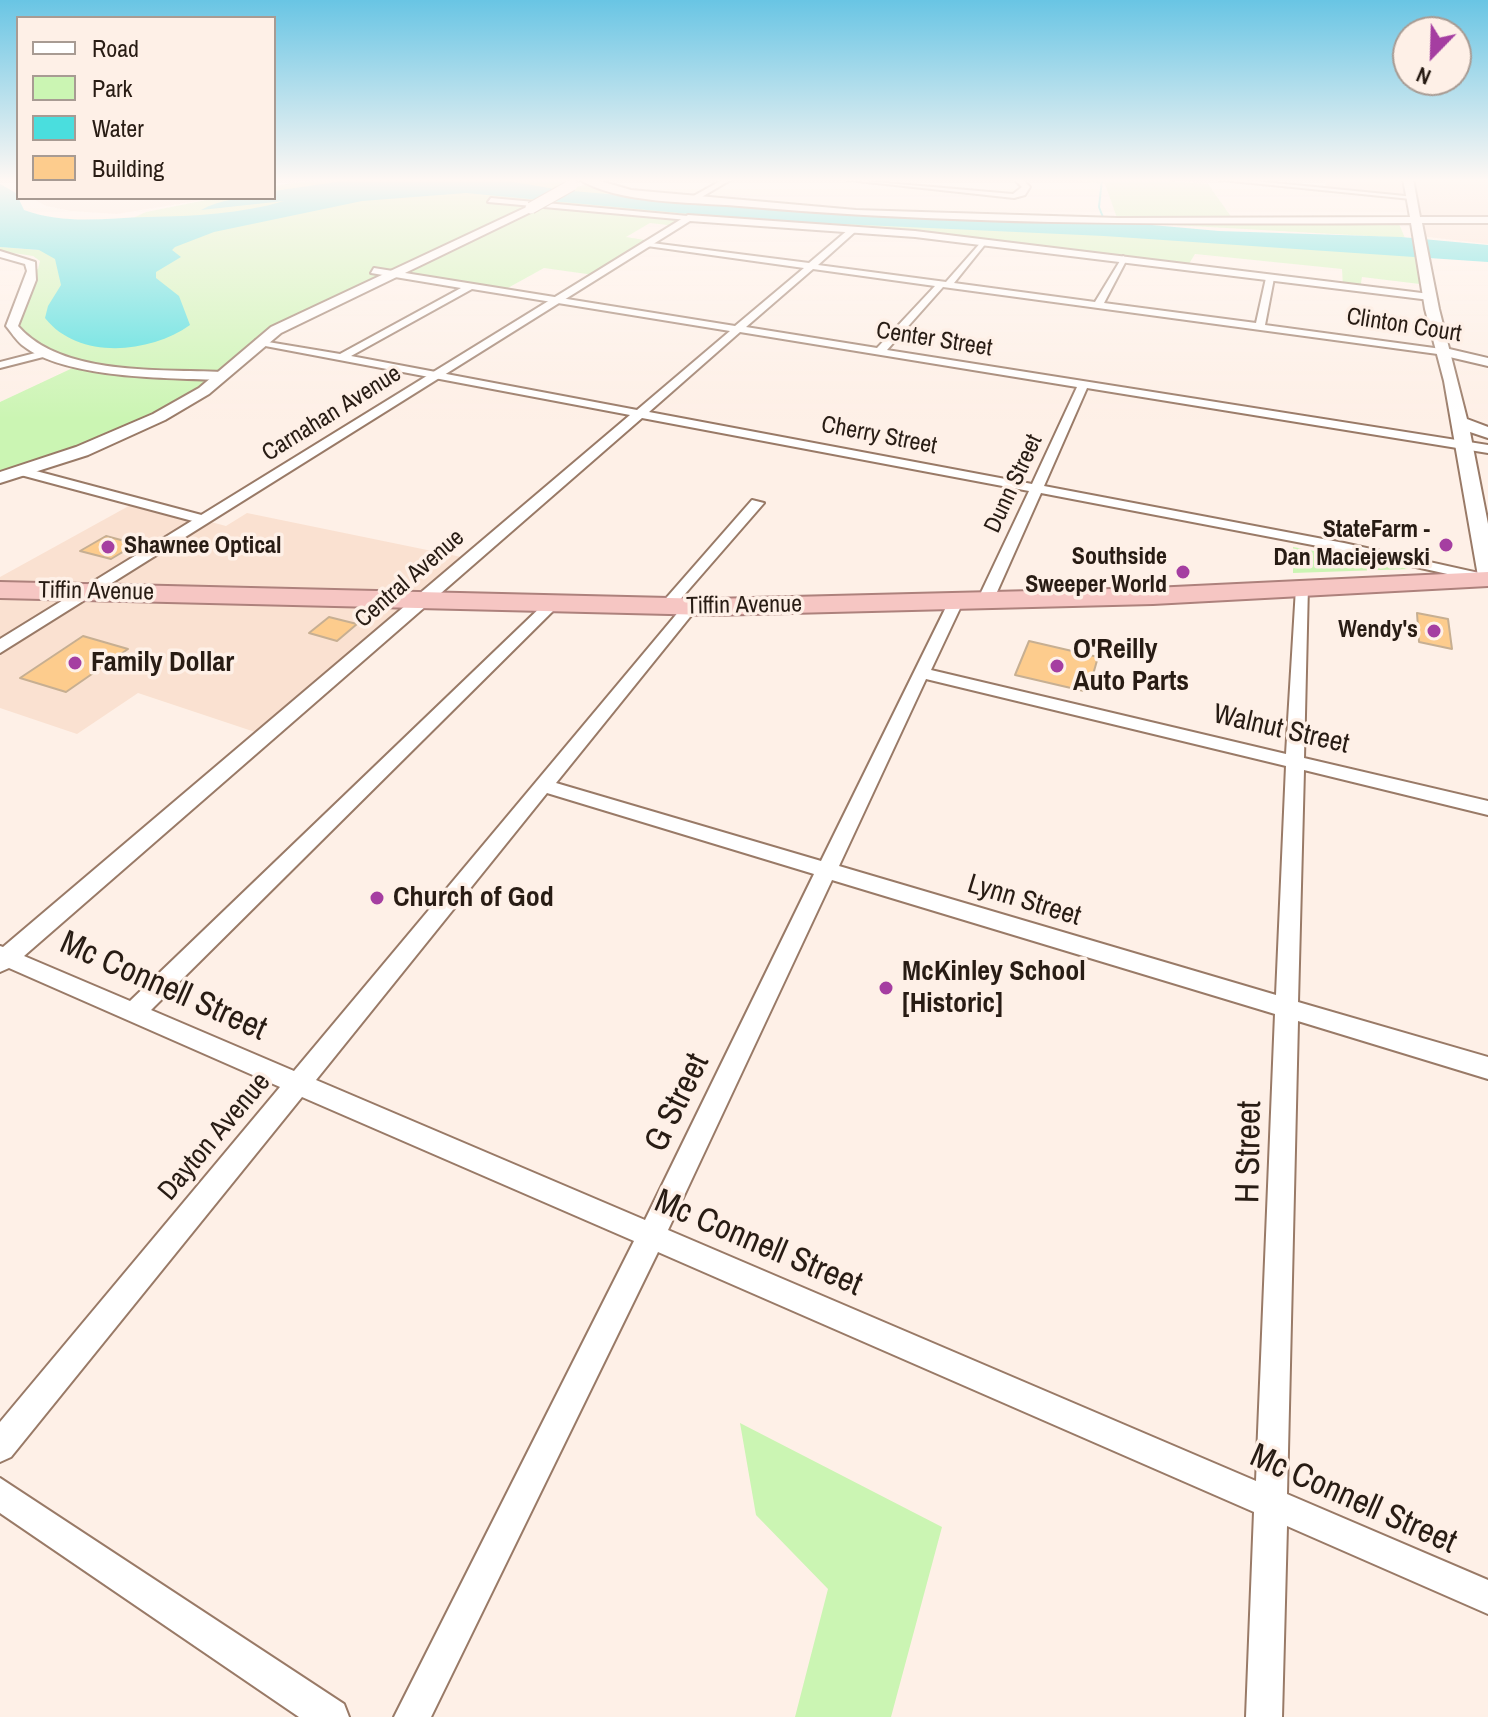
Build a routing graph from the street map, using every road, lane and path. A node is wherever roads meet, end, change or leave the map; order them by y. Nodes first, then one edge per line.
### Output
1 (19, 259) edge
2 (423, 259) edge
3 (622, 259) edge
4 (760, 259) edge
5 (819, 259) edge
6 (967, 259) edge
7 (1123, 259) joint
8 (1423, 259) edge
9 (811, 266) junction
10 (374, 271) dead end
11 (390, 275) junction
12 (1270, 278) junction
13 (944, 284) junction
14 (469, 287) junction
15 (1430, 297) junction
16 (554, 301) junction
17 (1098, 305) junction
18 (1260, 327) junction
19 (737, 330) junction
20 (260, 342) junction
21 (1445, 352) junction
22 (47, 353) junction
23 (878, 353) junction
24 (342, 357) junction
25 (1488, 362) edge
26 (0, 365) edge
27 (438, 375) junction
28 (222, 376) junction
29 (1083, 386) junction
30 (640, 413) junction
31 (1459, 422) junction
32 (1488, 433) edge
33 (1463, 445) junction
34 (1488, 446) edge
35 (21, 471) junction
36 (0, 478) edge
37 (1036, 489) junction
38 (757, 503) dead end
39 (204, 520) junction
40 (1488, 578) edge
41 (1303, 588) junction
42 (0, 590) edge
43 (88, 592) junction
44 (422, 601) junction
45 (985, 601) junction
46 (955, 602) junction
47 (552, 604) junction
48 (678, 607) junction
49 (0, 647) edge
50 (921, 673) junction
51 (1295, 762) junction
52 (545, 786) junction
53 (1488, 808) edge
54 (828, 871) junction
55 (2, 959) edge
56 (1287, 1007) junction
57 (133, 1013) junction
58 (1488, 1068) edge
59 (297, 1086) junction
60 (651, 1237) junction
61 (0, 1446) edge
62 (0, 1494) edge
63 (1271, 1502) junction
64 (1488, 1597) edge
65 (331, 1717) edge
66 (412, 1717) edge
67 (1264, 1717) edge

1 - 22 street
2 - 11 main road, bridge
3 - 16 street, Carnahan Avenue
4 - 9 street, Clinton Court
5 - 9 street, Central Avenue
6 - 13 street
7 - 12 street
7 - 17 street
8 - 15 main road
9 - 13 street, Clinton Court
9 - 19 street, Central Avenue
10 - 11 street, Center Street
11 - 14 street, Center Street
11 - 20 main road
12 - 15 street
12 - 18 street
13 - 17 street, Clinton Court
13 - 23 street
14 - 16 street, Center Street
14 - 24 street
15 - 21 main road
16 - 19 street, Center Street
16 - 27 street, Carnahan Avenue
17 - 18 street, Clinton Court
18 - 21 street, Clinton Court
19 - 23 street, Center Street
19 - 30 street, Central Avenue
20 - 24 street, Cherry Street
20 - 28 main road
21 - 25 street, Clinton Court
21 - 31 main road
22 - 26 street
22 - 28 street
23 - 29 street, Center Street
24 - 27 street, Cherry Street
27 - 30 street, Cherry Street
27 - 39 street, Carnahan Avenue
28 - 35 main road
29 - 33 street, Center Street
29 - 37 street, Dunn Street
30 - 37 street, Cherry Street
30 - 44 street, Central Avenue
31 - 32 main road
31 - 33 main road
33 - 34 main road
33 - 40 main road
35 - 36 main road
35 - 39 street
37 - 40 street, Cherry Street
37 - 45 street, Dunn Street
38 - 48 street, Dayton Avenue
39 - 43 street, Carnahan Avenue
40 - 41 highway, Tiffin Avenue
41 - 45 highway, Tiffin Avenue
41 - 51 street, H Street
42 - 43 highway, Tiffin Avenue
43 - 44 highway, Tiffin Avenue
43 - 49 street, Carnahan Avenue
44 - 47 highway, Tiffin Avenue
44 - 55 street, Central Avenue
45 - 46 highway, Tiffin Avenue
46 - 48 highway, Tiffin Avenue
46 - 50 street, G Street
47 - 48 highway, Tiffin Avenue
47 - 57 street
48 - 52 street, Dayton Avenue
50 - 51 street, Walnut Street
50 - 54 street, G Street
51 - 53 street, Walnut Street
51 - 56 street, H Street
52 - 54 street, Lynn Street
52 - 59 street, Dayton Avenue
54 - 56 street, Lynn Street
54 - 60 street, G Street
55 - 57 street, Mc Connell Street
56 - 58 street, Lynn Street
56 - 63 street, H Street
57 - 59 street, Mc Connell Street
59 - 60 street, Mc Connell Street
59 - 61 street, Dayton Avenue
60 - 63 street, Mc Connell Street
60 - 66 street, G Street
62 - 65 street
63 - 64 street, Mc Connell Street
63 - 67 street, H Street

